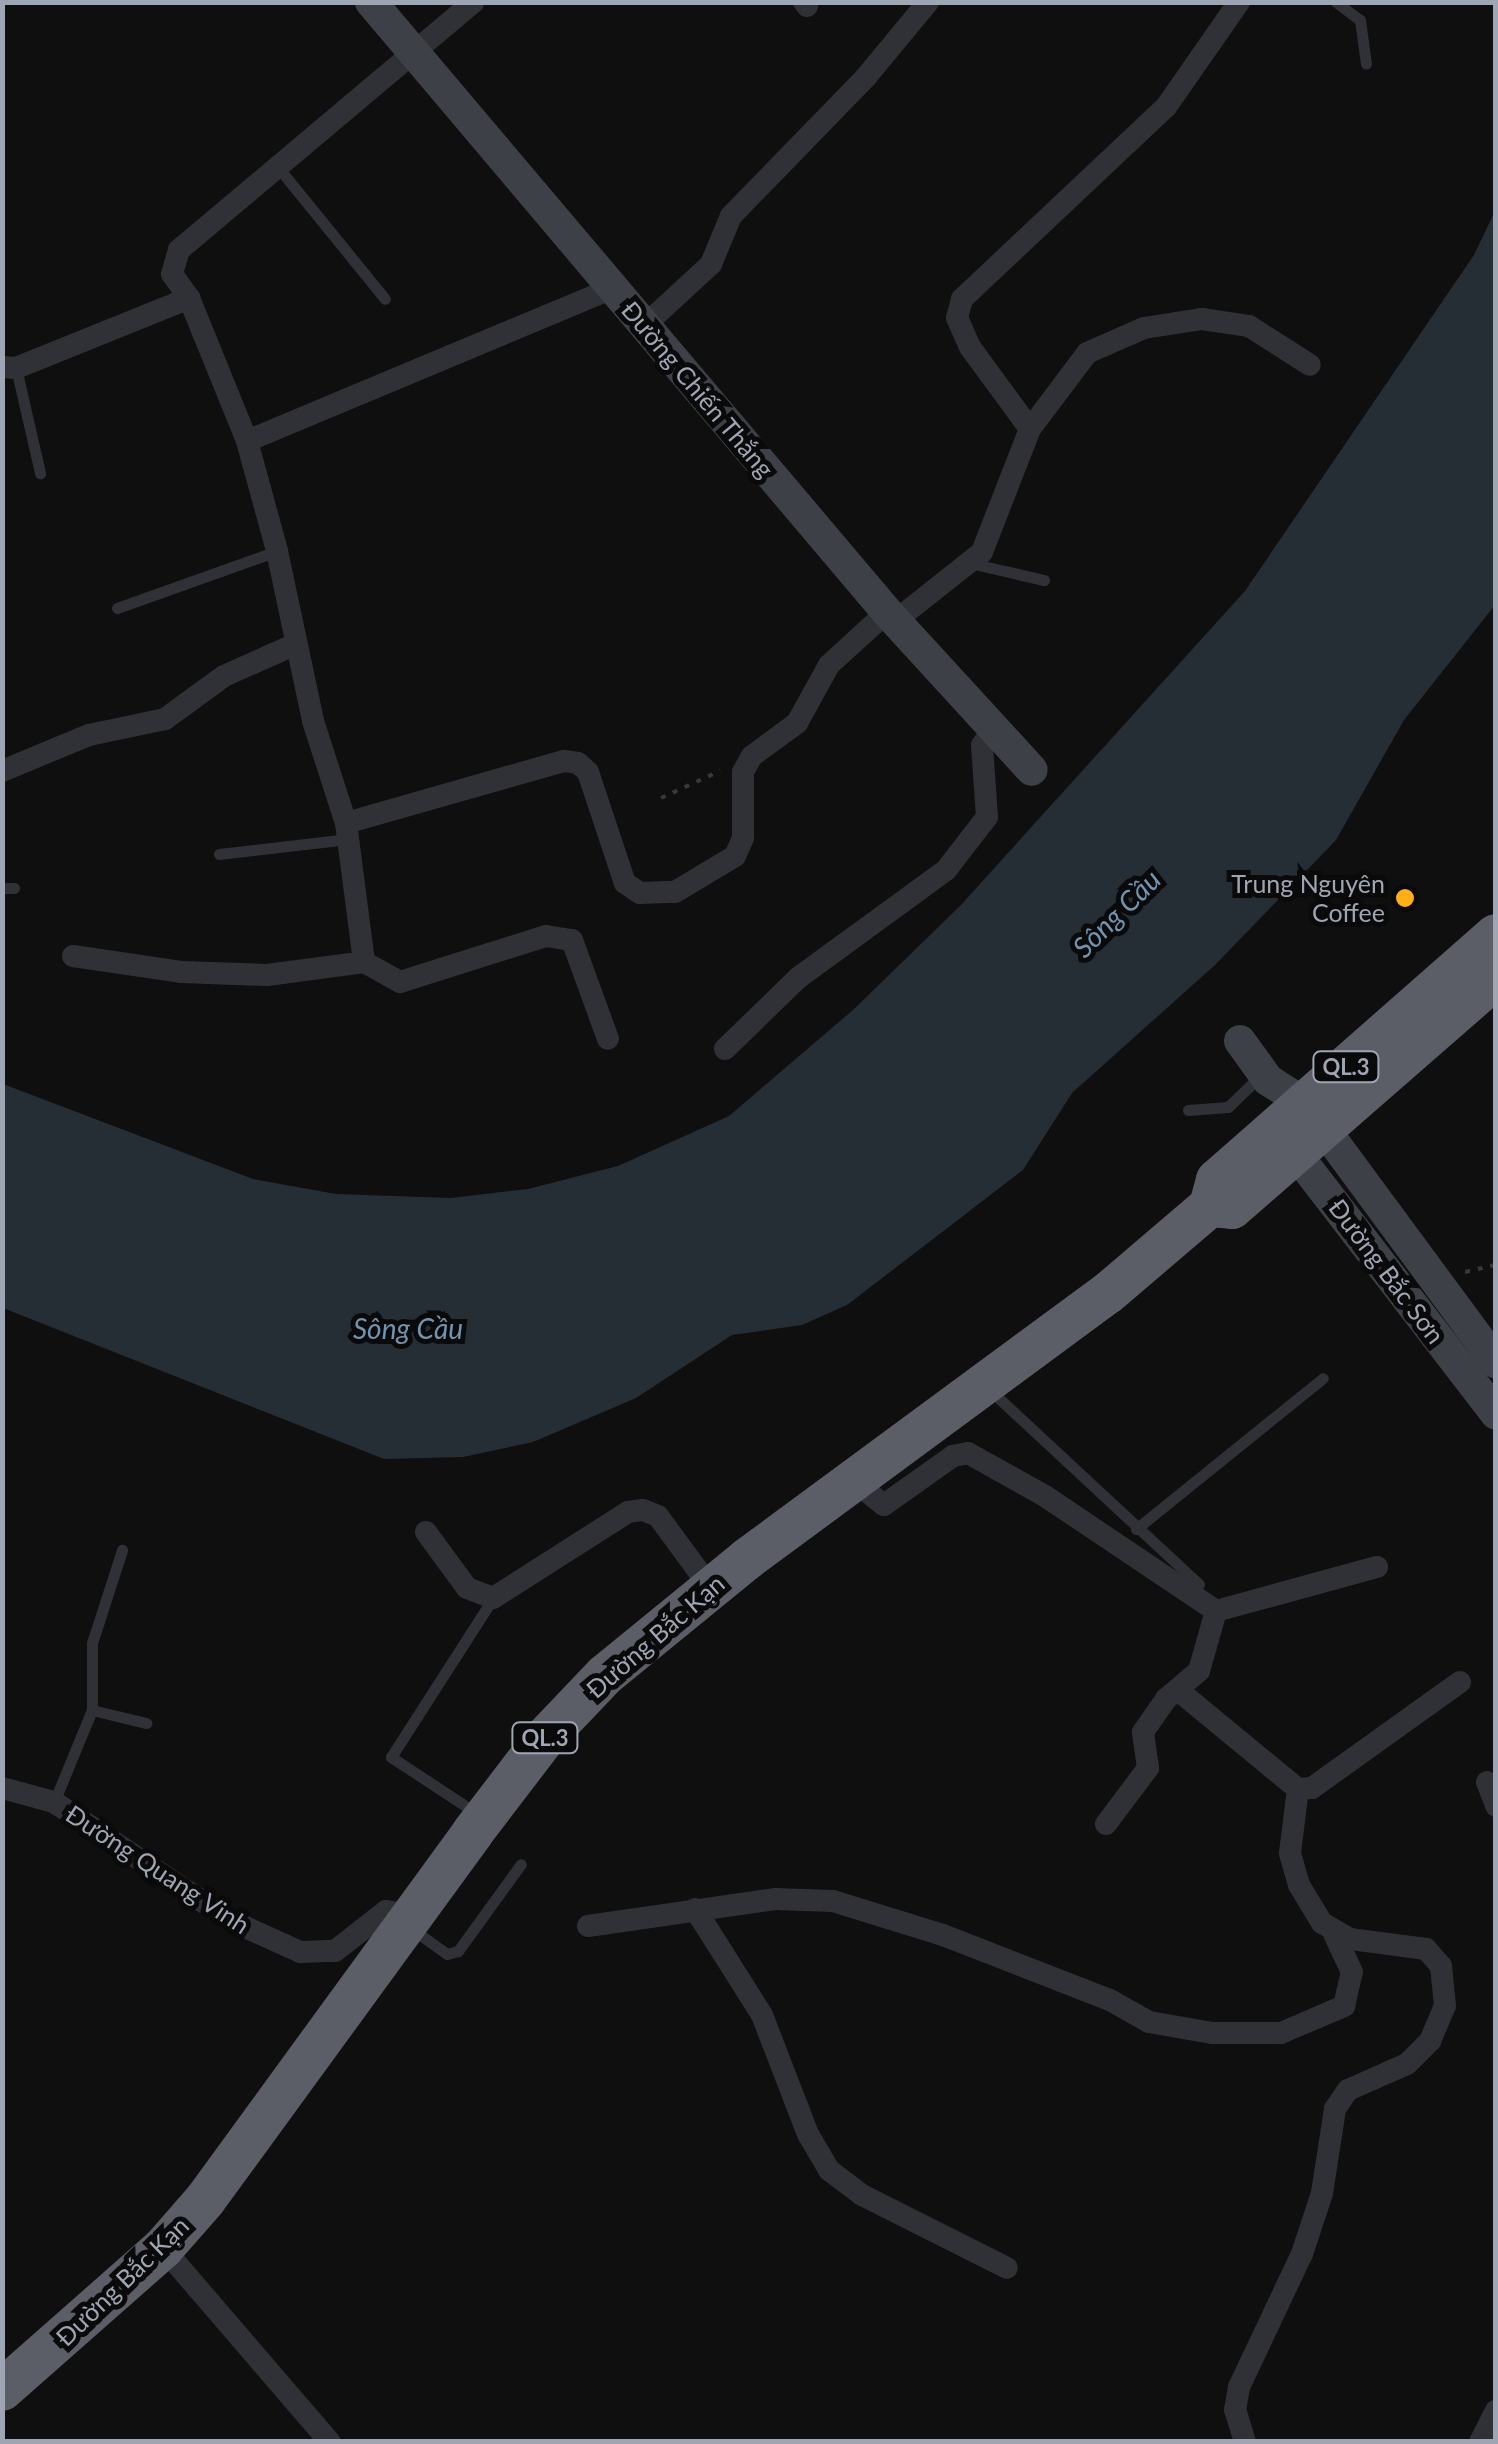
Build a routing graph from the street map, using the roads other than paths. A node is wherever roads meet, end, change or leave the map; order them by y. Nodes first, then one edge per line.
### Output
1 (371, 2) edge
2 (474, 2) edge
3 (928, 2) edge
4 (1239, 2) edge
5 (1336, 2) edge
6 (414, 50) junction
7 (1366, 64) dead end
8 (277, 166) junction
9 (613, 288) junction
10 (190, 298) junction
11 (385, 299) dead end
12 (644, 326) junction
13 (1310, 365) dead end
14 (9, 368) edge
15 (1030, 429) junction
16 (247, 440) junction
17 (40, 473) dead end
18 (277, 551) junction
19 (974, 564) junction
20 (1044, 580) dead end
21 (117, 608) dead end
22 (891, 616) junction
23 (296, 644) junction
24 (994, 729) junction
25 (2, 770) edge
26 (1032, 770) dead end
27 (347, 831) junction
28 (220, 854) dead end
29 (1496, 935) edge
30 (72, 956) dead end
31 (364, 962) junction
32 (1496, 978) edge
33 (608, 1039) dead end
34 (1240, 1041) dead end
35 (725, 1049) dead end
36 (1265, 1077) junction
37 (1188, 1110) dead end
38 (1300, 1129) junction
39 (1496, 1362) edge
40 (1322, 1378) dead end
41 (984, 1385) junction
42 (1496, 1414) edge
43 (854, 1481) junction
44 (1136, 1529) junction
45 (426, 1532) dead end
46 (122, 1550) dead end
47 (1377, 1567) dead end
48 (1199, 1584) dead end
49 (710, 1587) junction
50 (492, 1598) junction
51 (1216, 1611) junction
52 (1460, 1682) dead end
53 (1178, 1690) junction
54 (92, 1710) junction
55 (146, 1722) dead end
56 (1487, 1782) dead end
57 (2, 1788) edge
58 (1298, 1789) junction
59 (54, 1802) junction
60 (1496, 1806) edge
61 (484, 1818) junction
62 (1106, 1824) dead end
63 (521, 1864) dead end
64 (695, 1910) junction
65 (412, 1921) junction
66 (588, 1926) dead end
67 (1334, 1934) junction
68 (164, 2248) junction
69 (1007, 2268) dead end
70 (2, 2390) edge
71 (1496, 2411) edge
72 (330, 2442) edge
73 (1244, 2442) edge
74 (1480, 2442) edge

1 - 6 main road, Đường Chiến Thắng
2 - 6 street
3 - 12 street
4 - 15 street
5 - 7 lane
6 - 8 street
6 - 9 main road, Đường Chiến Thắng
8 - 10 street
8 - 11 lane
9 - 12 main road, Đường Chiến Thắng
9 - 16 street
10 - 14 street
10 - 16 street
12 - 22 main road, Đường Chiến Thắng
13 - 15 street
14 - 17 lane
15 - 19 street
16 - 18 street
18 - 21 lane
18 - 23 street
19 - 20 lane
19 - 22 street
22 - 24 main road, Đường Chiến Thắng
22 - 27 street
23 - 25 street
23 - 27 street
24 - 26 main road, Đường Chiến Thắng
24 - 35 street
27 - 28 lane
27 - 31 street
29 - 38 highway, Đường Bắc Kạn / QL.3
30 - 31 street
31 - 33 street
32 - 38 highway, Đường Bắc Kạn / QL.3
34 - 36 main road
36 - 37 lane
36 - 38 main road
38 - 39 main road, Đường Bắc Sơn
38 - 41 highway, Đường Bắc Kạn / QL.3
38 - 42 main road, Đường Bắc Sơn
40 - 44 lane
41 - 43 highway, Đường Bắc Kạn / QL.3
41 - 44 lane
43 - 49 highway, Đường Bắc Kạn / QL.3
43 - 51 street
44 - 48 lane
45 - 50 street
46 - 54 lane
47 - 51 street
49 - 50 street
49 - 61 highway, Đường Bắc Kạn / QL.3
50 - 61 lane
51 - 53 street
52 - 58 street
53 - 58 street
53 - 62 street
54 - 55 lane
54 - 59 lane
56 - 60 street
57 - 59 street, Đường Quang Vinh
58 - 67 street
59 - 65 street, Đường Quang Vinh
61 - 65 highway, Đường Bắc Kạn / QL.3
63 - 65 lane
64 - 66 street
64 - 67 street
64 - 69 street
65 - 68 highway, Đường Bắc Kạn / QL.3
67 - 73 street
68 - 70 highway, Đường Bắc Kạn / QL.3
68 - 72 street
71 - 74 street

